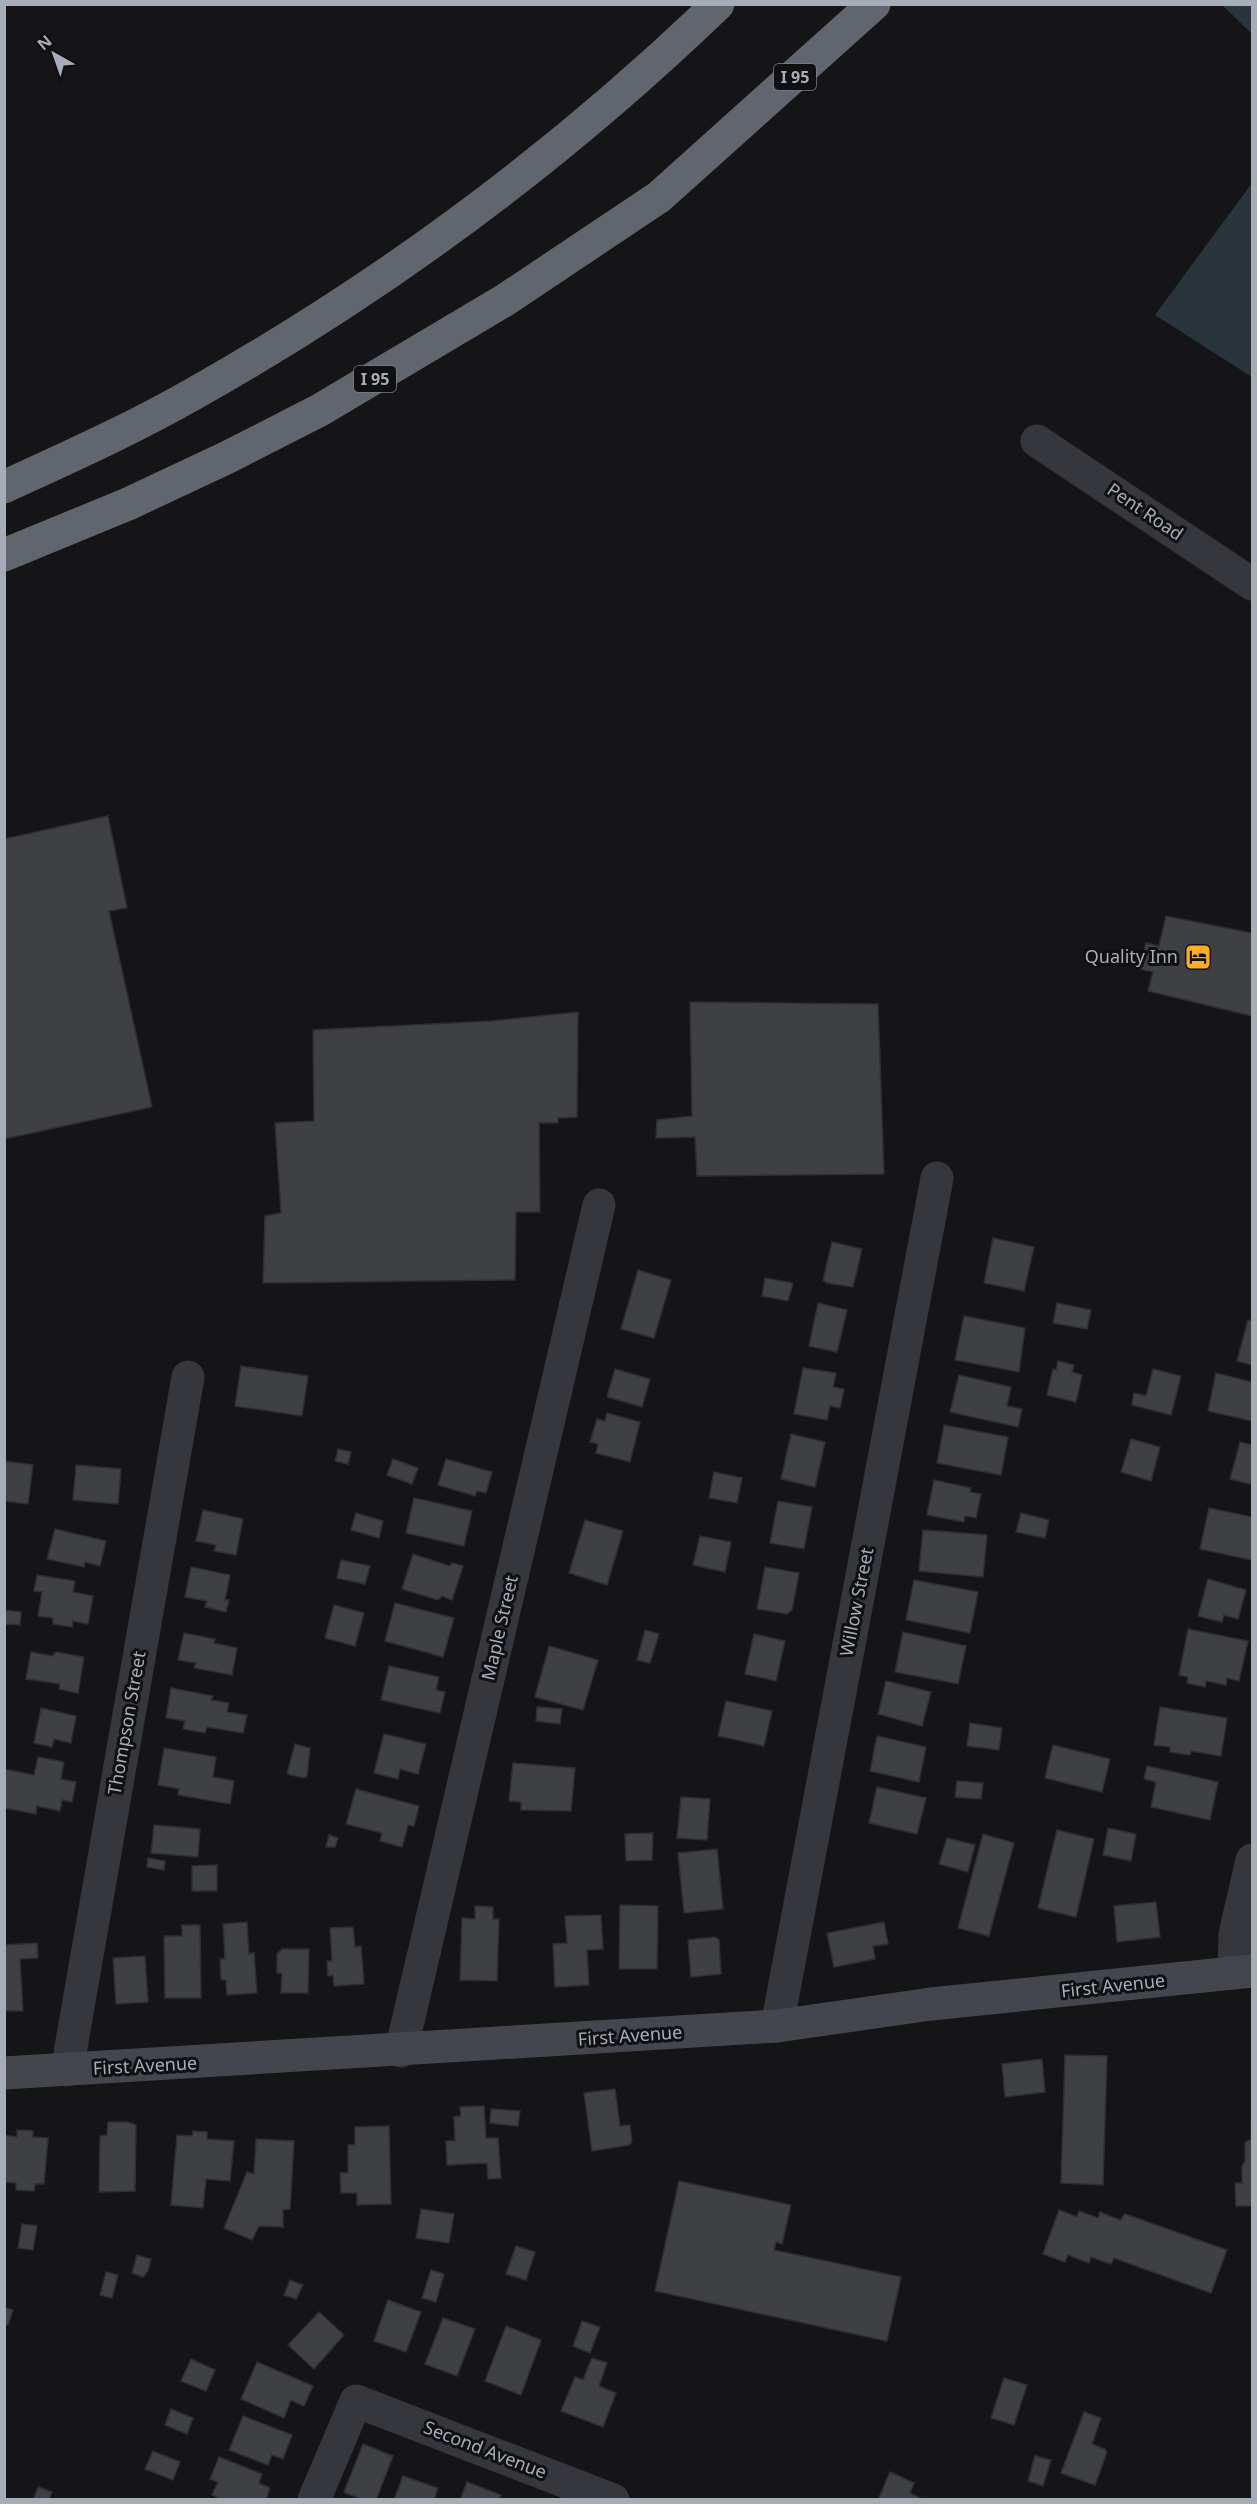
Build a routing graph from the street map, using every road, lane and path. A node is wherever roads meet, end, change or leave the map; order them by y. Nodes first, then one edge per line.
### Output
1 (718, 4) edge
2 (874, 4) edge
3 (1038, 441) dead end
4 (4, 487) edge
5 (4, 555) edge
6 (1252, 584) edge
7 (936, 1178) dead end
8 (599, 1205) dead end
9 (188, 1377) dead end
10 (1252, 1860) edge
11 (1243, 1972) edge
12 (777, 2026) junction
13 (401, 2051) junction
14 (67, 2070) junction
15 (4, 2073) edge
16 (314, 2499) edge
17 (613, 2499) edge

1 - 4 highway
2 - 5 highway, I 95
3 - 6 street, Pent Road
7 - 12 street, Willow Street
8 - 13 street, Maple Street
9 - 14 street, Thompson Street
10 - 11 street
11 - 12 main road, First Avenue
12 - 13 main road, First Avenue
13 - 14 main road, First Avenue
14 - 15 main road, First Avenue
16 - 17 street, Second Avenue

